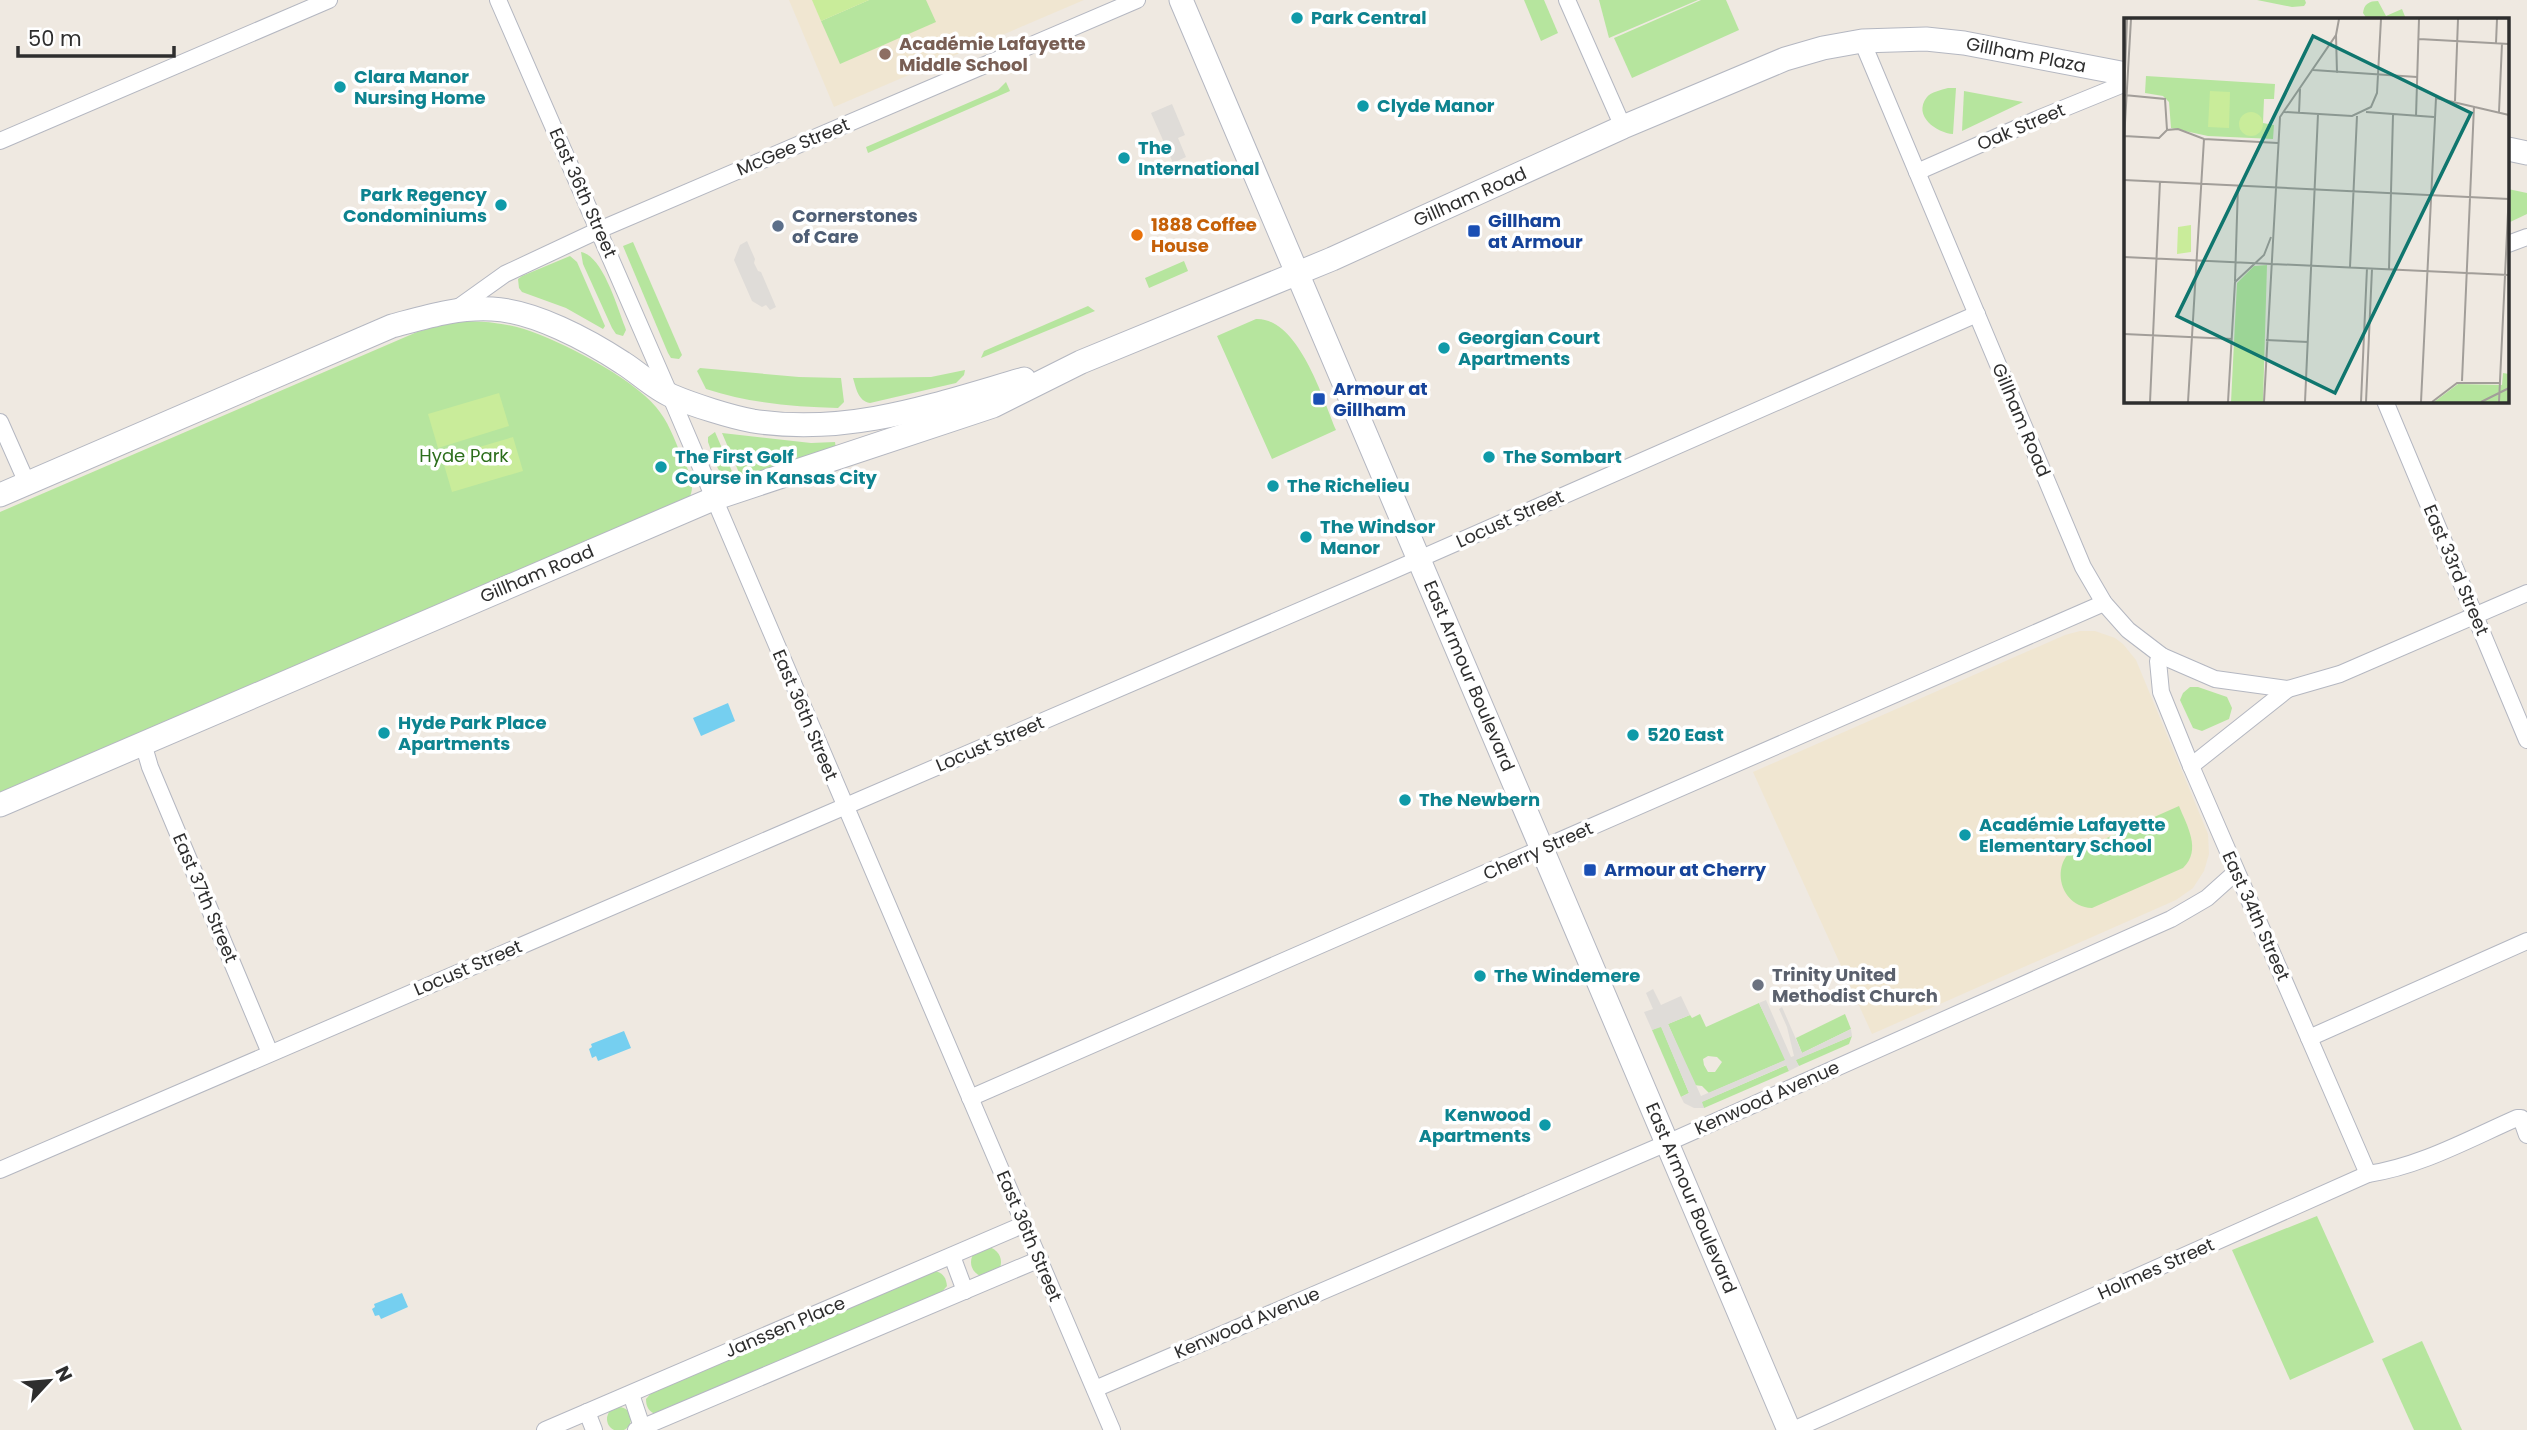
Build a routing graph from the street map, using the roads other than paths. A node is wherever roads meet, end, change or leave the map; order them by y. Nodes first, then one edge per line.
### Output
1 (329, 0) edge
2 (498, 0) edge
3 (1137, 0) edge
4 (1181, 0) edge
5 (1567, 0) edge
6 (1926, 39) joint
7 (1862, 41) junction
8 (2124, 74) edge
9 (2124, 84) edge
10 (1623, 127) junction
11 (0, 141) edge
12 (1917, 172) junction
13 (599, 230) junction
14 (2527, 237) edge
15 (2510, 243) edge
16 (1298, 273) junction
17 (456, 309) junction
18 (1977, 314) junction
19 (1081, 362) junction
20 (670, 395) junction
21 (2385, 402) edge
22 (0, 422) edge
23 (27, 484) junction
24 (0, 495) edge
25 (713, 499) junction
26 (1419, 559) junction
27 (2527, 593) edge
28 (2105, 603) junction
29 (2475, 616) junction
30 (2162, 656) junction
31 (2288, 689) junction
32 (2527, 740) edge
33 (143, 743) junction
34 (2191, 766) junction
35 (0, 805) edge
36 (844, 807) junction
37 (1542, 849) junction
38 (2236, 872) junction
39 (2527, 942) edge
40 (2309, 1038) junction
41 (270, 1053) junction
42 (970, 1098) junction
43 (2527, 1135) edge
44 (1667, 1143) junction
45 (0, 1170) edge
46 (2368, 1174) junction
47 (1025, 1224) junction
48 (952, 1256) junction
49 (1040, 1259) junction
50 (965, 1291) junction
51 (1095, 1389) junction
52 (631, 1394) junction
53 (587, 1412) junction
54 (639, 1428) edge
55 (545, 1430) edge
56 (594, 1430) edge
57 (1112, 1430) edge
58 (1791, 1430) edge

1 - 11 street
2 - 13 street, East 36th Street
3 - 13 street, McGee Street
4 - 16 main road, East Armour Boulevard
5 - 10 street
6 - 7 main road, Gillham Road
6 - 8 main road, Gillham Plaza
7 - 10 main road, Gillham Road
7 - 12 street, Gillham Road
9 - 12 street, Oak Street
10 - 16 main road, Gillham Road
12 - 18 street, Gillham Road
13 - 17 street, McGee Street
13 - 20 street, East 36th Street
14 - 15 street
16 - 19 main road, Gillham Road
16 - 26 main road, East Armour Boulevard
17 - 20 main road, Gillham Road
17 - 23 main road, Gillham Road
18 - 26 street, Locust Street
18 - 28 street, Gillham Road
19 - 20 main road, Gillham Road
19 - 25 main road, Gillham Road
20 - 25 street, East 36th Street
21 - 29 street, East 33rd Street
22 - 23 street
23 - 24 main road, Gillham Road
25 - 33 main road, Gillham Road
25 - 36 street, East 36th Street
26 - 36 street, Locust Street
26 - 37 main road, East Armour Boulevard
27 - 29 street, Gillham Road
28 - 30 street, Gillham Road
28 - 37 street, Cherry Street
29 - 31 street, Gillham Road
29 - 32 street, East 33rd Street
30 - 31 street, Gillham Road
30 - 34 street, East 34th Street
31 - 34 street, Gillham Road
33 - 35 main road, Gillham Road
33 - 41 street, East 37th Street
34 - 38 street, East 34th Street
36 - 41 street, Locust Street
36 - 42 street, East 36th Street
37 - 42 street, Cherry Street
37 - 44 main road, East Armour Boulevard
38 - 40 street, East 34th Street
38 - 44 street, Kenwood Avenue
39 - 40 street
40 - 46 street, East 34th Street
41 - 45 street, Locust Street
42 - 47 street, East 36th Street
43 - 46 street, Holmes Street
44 - 51 street, Kenwood Avenue
44 - 58 main road, East Armour Boulevard
46 - 58 street, Holmes Street
47 - 48 street, Janssen Place
47 - 49 street, East 36th Street
48 - 50 street
48 - 52 street, Janssen Place
49 - 50 street, Janssen Place
49 - 51 street, East 36th Street
50 - 54 street, Janssen Place
51 - 57 street, East 36th Street
52 - 53 street, Janssen Place
52 - 54 street
53 - 55 street, Janssen Place
53 - 56 street

